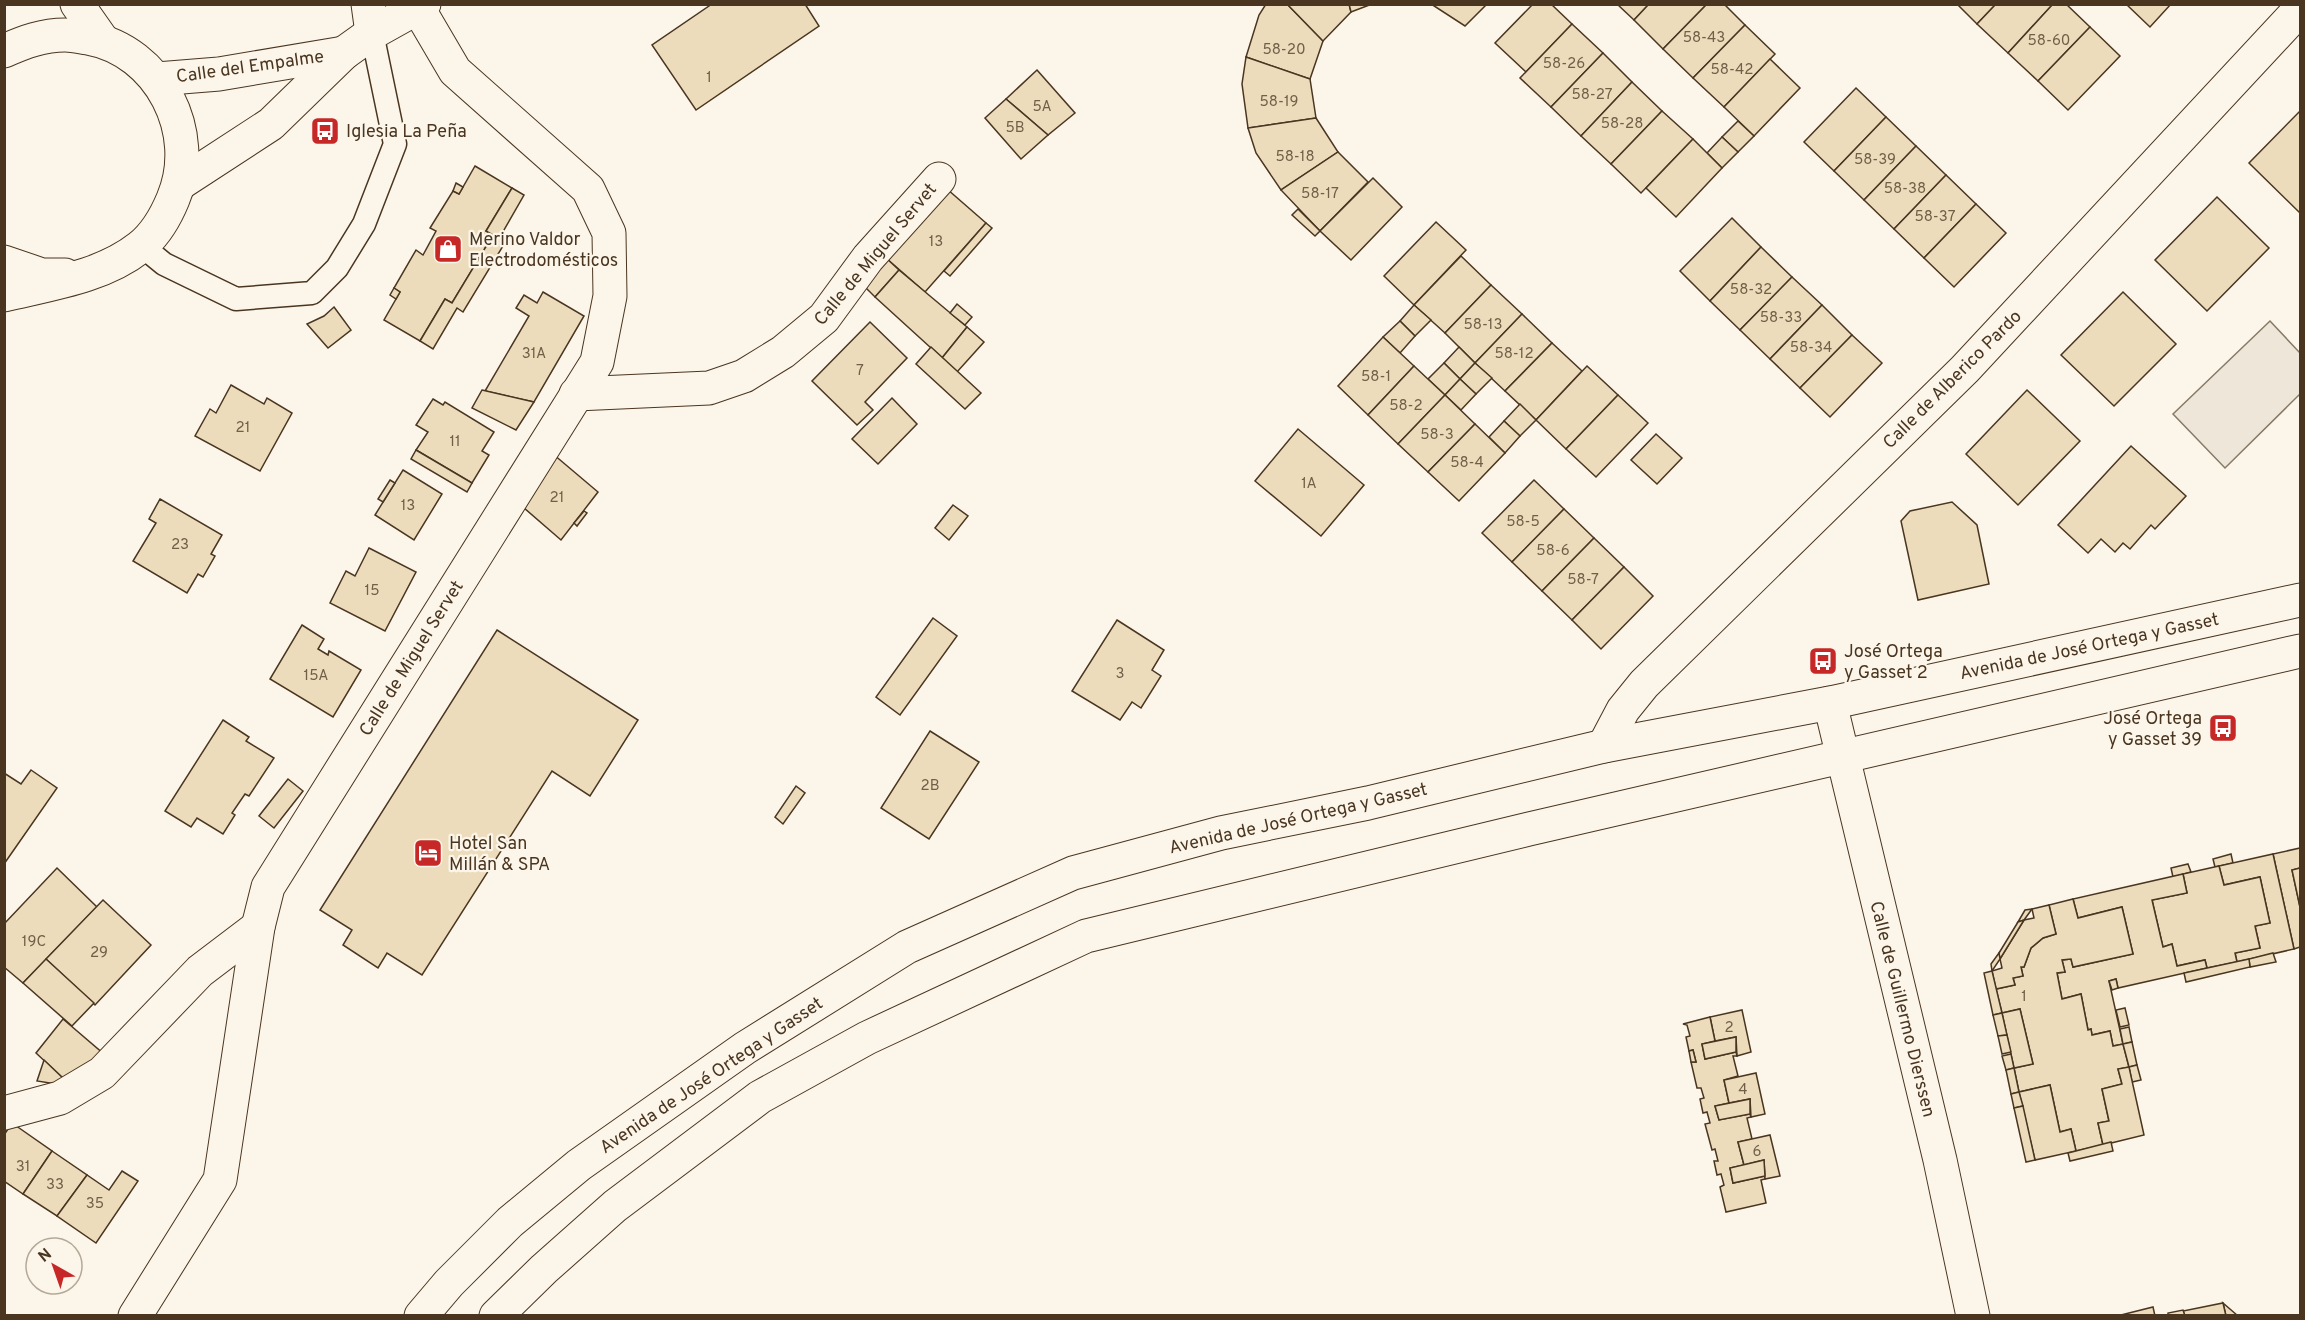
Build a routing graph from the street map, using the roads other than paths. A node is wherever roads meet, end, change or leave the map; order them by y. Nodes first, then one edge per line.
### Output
1 (78, 4) edge
2 (421, 6) edge
3 (2301, 9) edge
4 (370, 19) edge
5 (103, 41) junction
6 (4, 51) edge
7 (344, 53) junction
8 (157, 79) junction
9 (939, 178) dead end
10 (179, 184) junction
11 (142, 246) junction
12 (4, 262) edge
13 (84, 275) junction
14 (4, 295) edge
15 (576, 394) junction
16 (2301, 600) edge
17 (2301, 651) edge
18 (1830, 703) junction
19 (1604, 746) junction
20 (1841, 756) junction
21 (258, 927) junction
22 (4, 1113) edge
23 (135, 1316) edge
24 (421, 1316) edge
25 (496, 1316) edge
26 (1973, 1316) edge

1 - 5 main road
2 - 4 main road, Calle del Empalme
2 - 15 main road, Calle de Miguel Servet
3 - 19 main road, Calle de Alberico Pardo
4 - 7 main road, Calle del Empalme
4 - 11 lane
5 - 6 main road
5 - 8 main road
7 - 8 main road, Calle del Empalme
7 - 10 main road, Calle del Empalme
8 - 10 main road
9 - 15 main road, Calle de Miguel Servet
10 - 11 main road
11 - 13 main road
12 - 13 main road
13 - 14 main road
15 - 21 main road, Calle de Miguel Servet
16 - 18 main road, Avenida de José Ortega y Gasset
17 - 20 main road
18 - 19 main road, Avenida de José Ortega y Gasset
18 - 20 main road, Calle de Guillermo Dierssen
19 - 24 main road, Avenida de José Ortega y Gasset
20 - 25 main road
20 - 26 main road, Calle de Guillermo Dierssen
21 - 22 main road
21 - 23 main road, Calle de Miguel Servet

